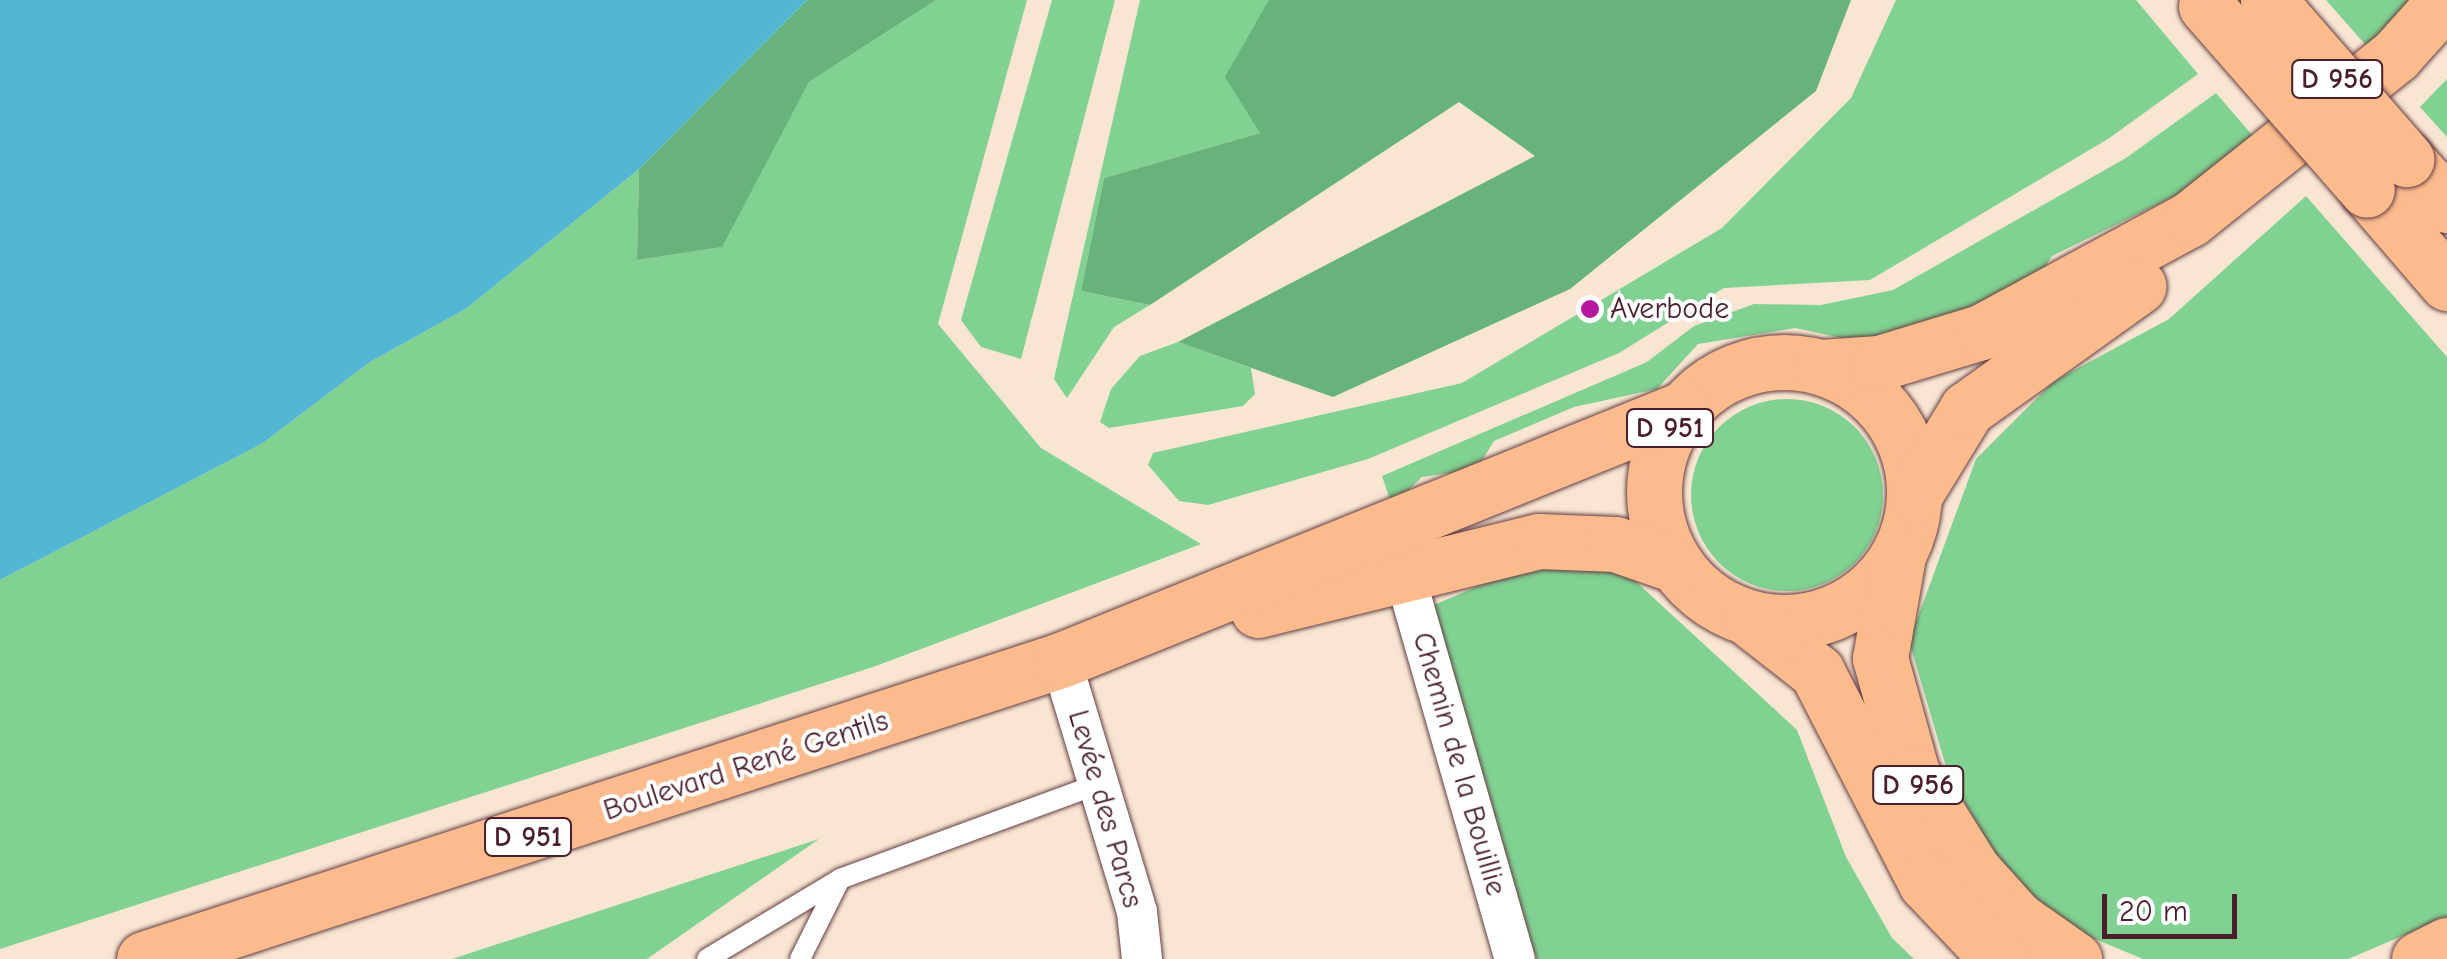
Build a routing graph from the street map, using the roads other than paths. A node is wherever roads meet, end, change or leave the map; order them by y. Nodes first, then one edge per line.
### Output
1 (2268, 0) edge
2 (2445, 0) edge
3 (2204, 3) edge
4 (2447, 41) edge
5 (2386, 174) junction
6 (2447, 194) edge
7 (2447, 206) edge
8 (2447, 283) edge
9 (1820, 367) junction
10 (1684, 409) junction
11 (1915, 494) junction
12 (1898, 556) junction
13 (1676, 565) junction
14 (1404, 569) junction
15 (1748, 618) junction
16 (1061, 660) junction
17 (1098, 784) junction
18 (840, 879) junction
19 (2447, 946) edge
20 (144, 959) edge
21 (708, 959) edge
22 (800, 959) edge
23 (1142, 959) edge
24 (1516, 959) edge
25 (1998, 959) edge
26 (2074, 959) edge
27 (2420, 959) edge

1 - 5 main road, D 956, bridge
2 - 9 main road, D 951
3 - 5 main road, D 956, bridge
4 - 11 main road
5 - 6 main road, D 956
5 - 7 main road, D 956
5 - 8 main road, D 956
9 - 10 main road, D 951
9 - 11 main road
10 - 13 main road, D 951
10 - 16 main road, Boulevard René Gentils / D 951
11 - 12 main road
12 - 15 main road
12 - 26 main road, D 956
13 - 14 main road, Boulevard René Gentils / D 951
13 - 15 main road, D 951
14 - 16 main road, Boulevard René Gentils / D 951
14 - 24 street, Chemin de la Bouillie
15 - 25 main road, D 956
16 - 17 street, Levée des Parcs
16 - 20 main road, Boulevard René Gentils / D 951
17 - 18 lane
17 - 23 street, Levée des Parcs
18 - 21 lane
18 - 22 lane
19 - 27 main road

